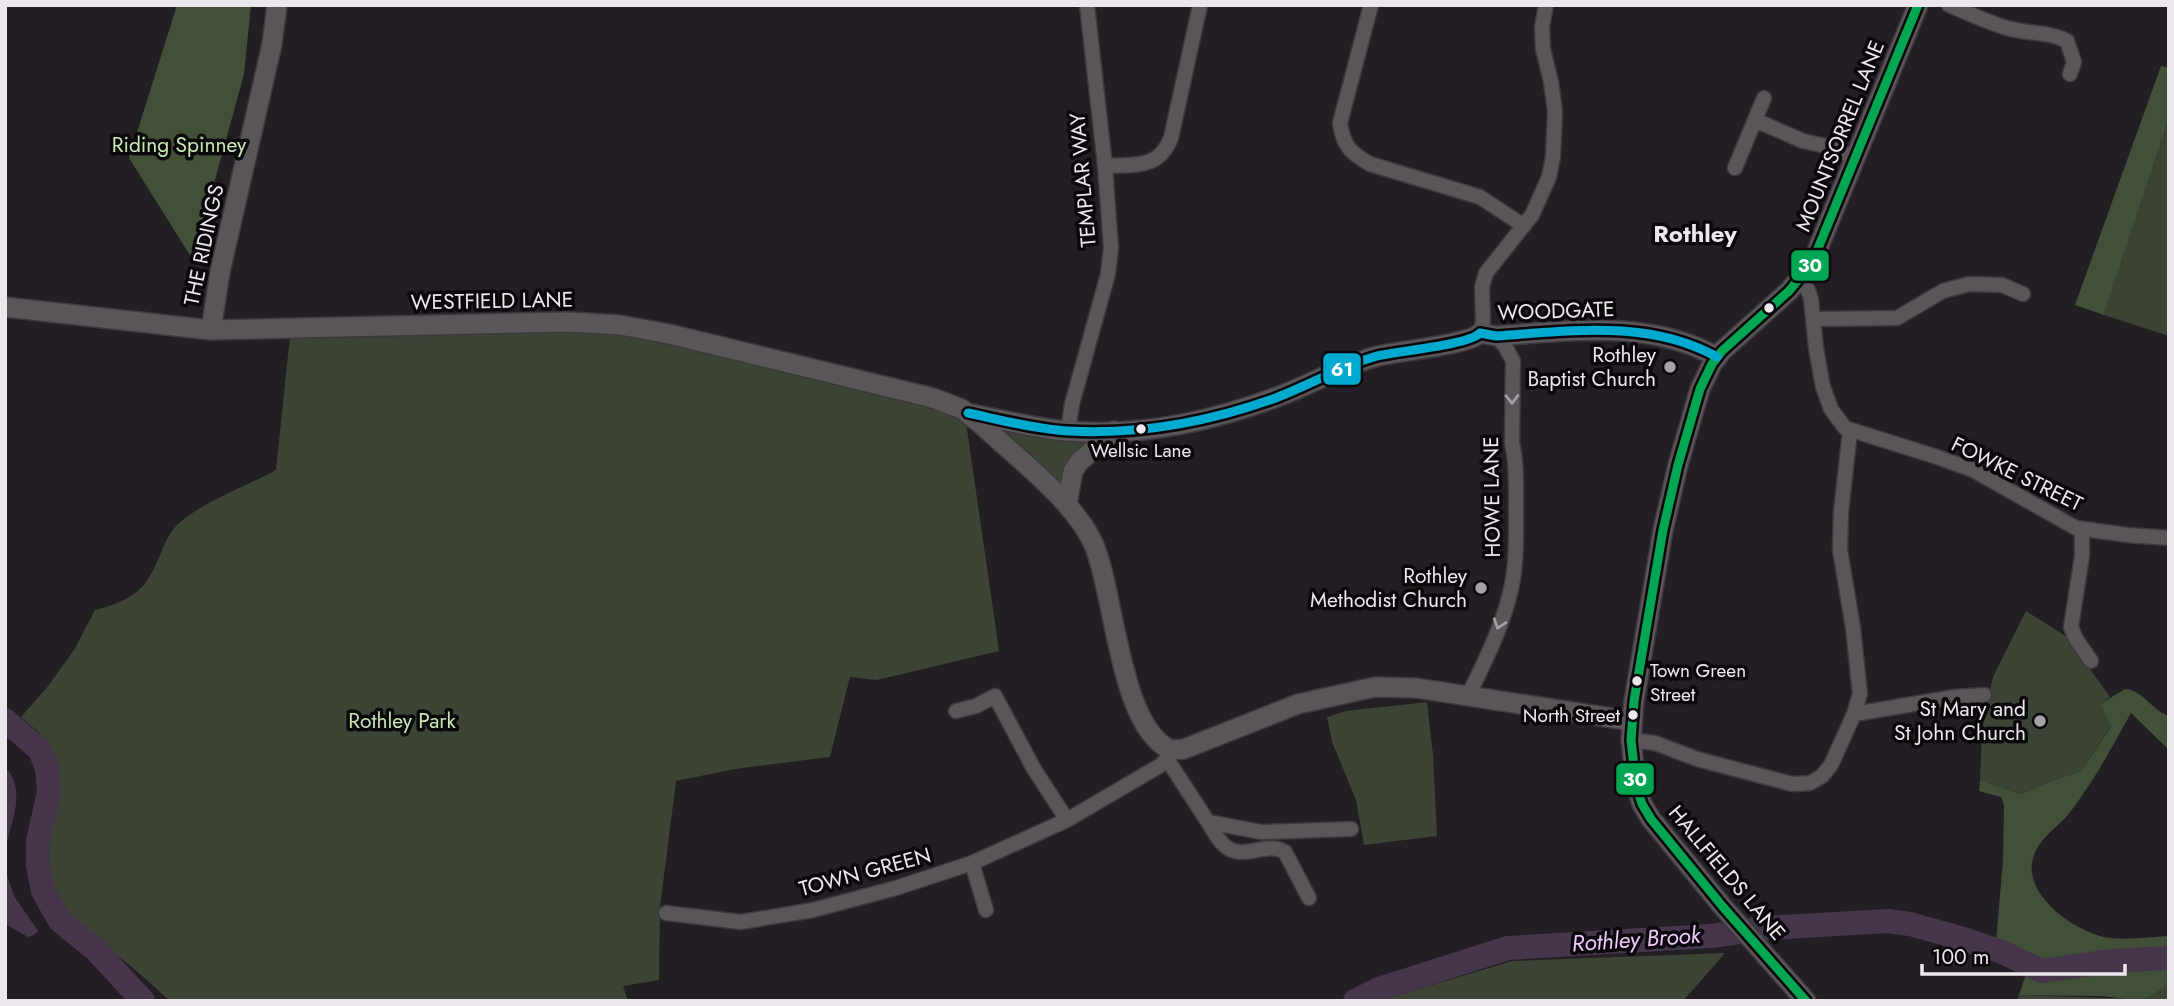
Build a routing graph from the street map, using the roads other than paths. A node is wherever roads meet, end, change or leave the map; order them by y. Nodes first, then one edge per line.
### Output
1 (276, 5) edge
2 (1087, 5) edge
3 (1200, 5) edge
4 (1371, 5) edge
5 (1546, 5) edge
6 (1918, 5) edge
7 (1949, 5) edge
8 (2077, 67) dead end
9 (1764, 98) dead end
10 (1755, 120) junction
11 (1856, 158) junction
12 (1105, 166) junction
13 (1735, 167) dead end
14 (1524, 226) junction
15 (1799, 281) junction
16 (2023, 294) dead end
17 (5, 307) edge
18 (1813, 319) junction
19 (211, 330) junction
20 (1488, 335) junction
21 (1717, 357) junction
22 (968, 413) junction
23 (1068, 431) junction
24 (1114, 431) junction
25 (1850, 431) junction
26 (1067, 504) junction
27 (2082, 529) junction
28 (2169, 538) edge
29 (2091, 661) dead end
30 (1984, 695) dead end
31 (1468, 696) junction
32 (956, 711) dead end
33 (1854, 714) junction
34 (1632, 730) junction
35 (1169, 754) junction
36 (1067, 820) junction
37 (1208, 822) junction
38 (1351, 829) dead end
39 (971, 863) junction
40 (1309, 891) dead end
41 (986, 910) dead end
42 (666, 913) dead end
43 (1806, 1001) edge

1 - 19 street, THE RIDINGS
2 - 12 street, TEMPLAR WAY
3 - 12 street
4 - 14 street
5 - 14 street
6 - 11 street, MOUNTSORREL LANE
7 - 8 street
9 - 10 street
10 - 11 street
10 - 13 street
11 - 15 street, MOUNTSORREL LANE
12 - 23 street, TEMPLAR WAY
14 - 20 street
15 - 18 street
15 - 21 street, MOUNTSORREL LANE
16 - 18 street
17 - 19 street, WESTFIELD LANE
18 - 25 street
19 - 22 street, WESTFIELD LANE
20 - 21 street, WOODGATE
20 - 24 street, WOODGATE
20 -> 31 street, HOWE LANE
21 - 34 street
22 - 23 street, WOODGATE
22 - 26 street
23 - 24 street, WOODGATE
24 - 26 street
25 - 27 street, FOWKE STREET
25 - 33 street
26 - 35 street
27 - 28 street, FOWKE STREET
27 - 29 street
30 - 33 street
31 - 34 street
31 - 35 street
32 - 36 street
33 - 34 street
34 - 43 street, HALLFIELDS LANE
35 - 36 street
35 - 37 street
36 - 39 street, TOWN GREEN
37 - 38 street
37 - 40 street
39 - 41 street
39 - 42 street, TOWN GREEN

